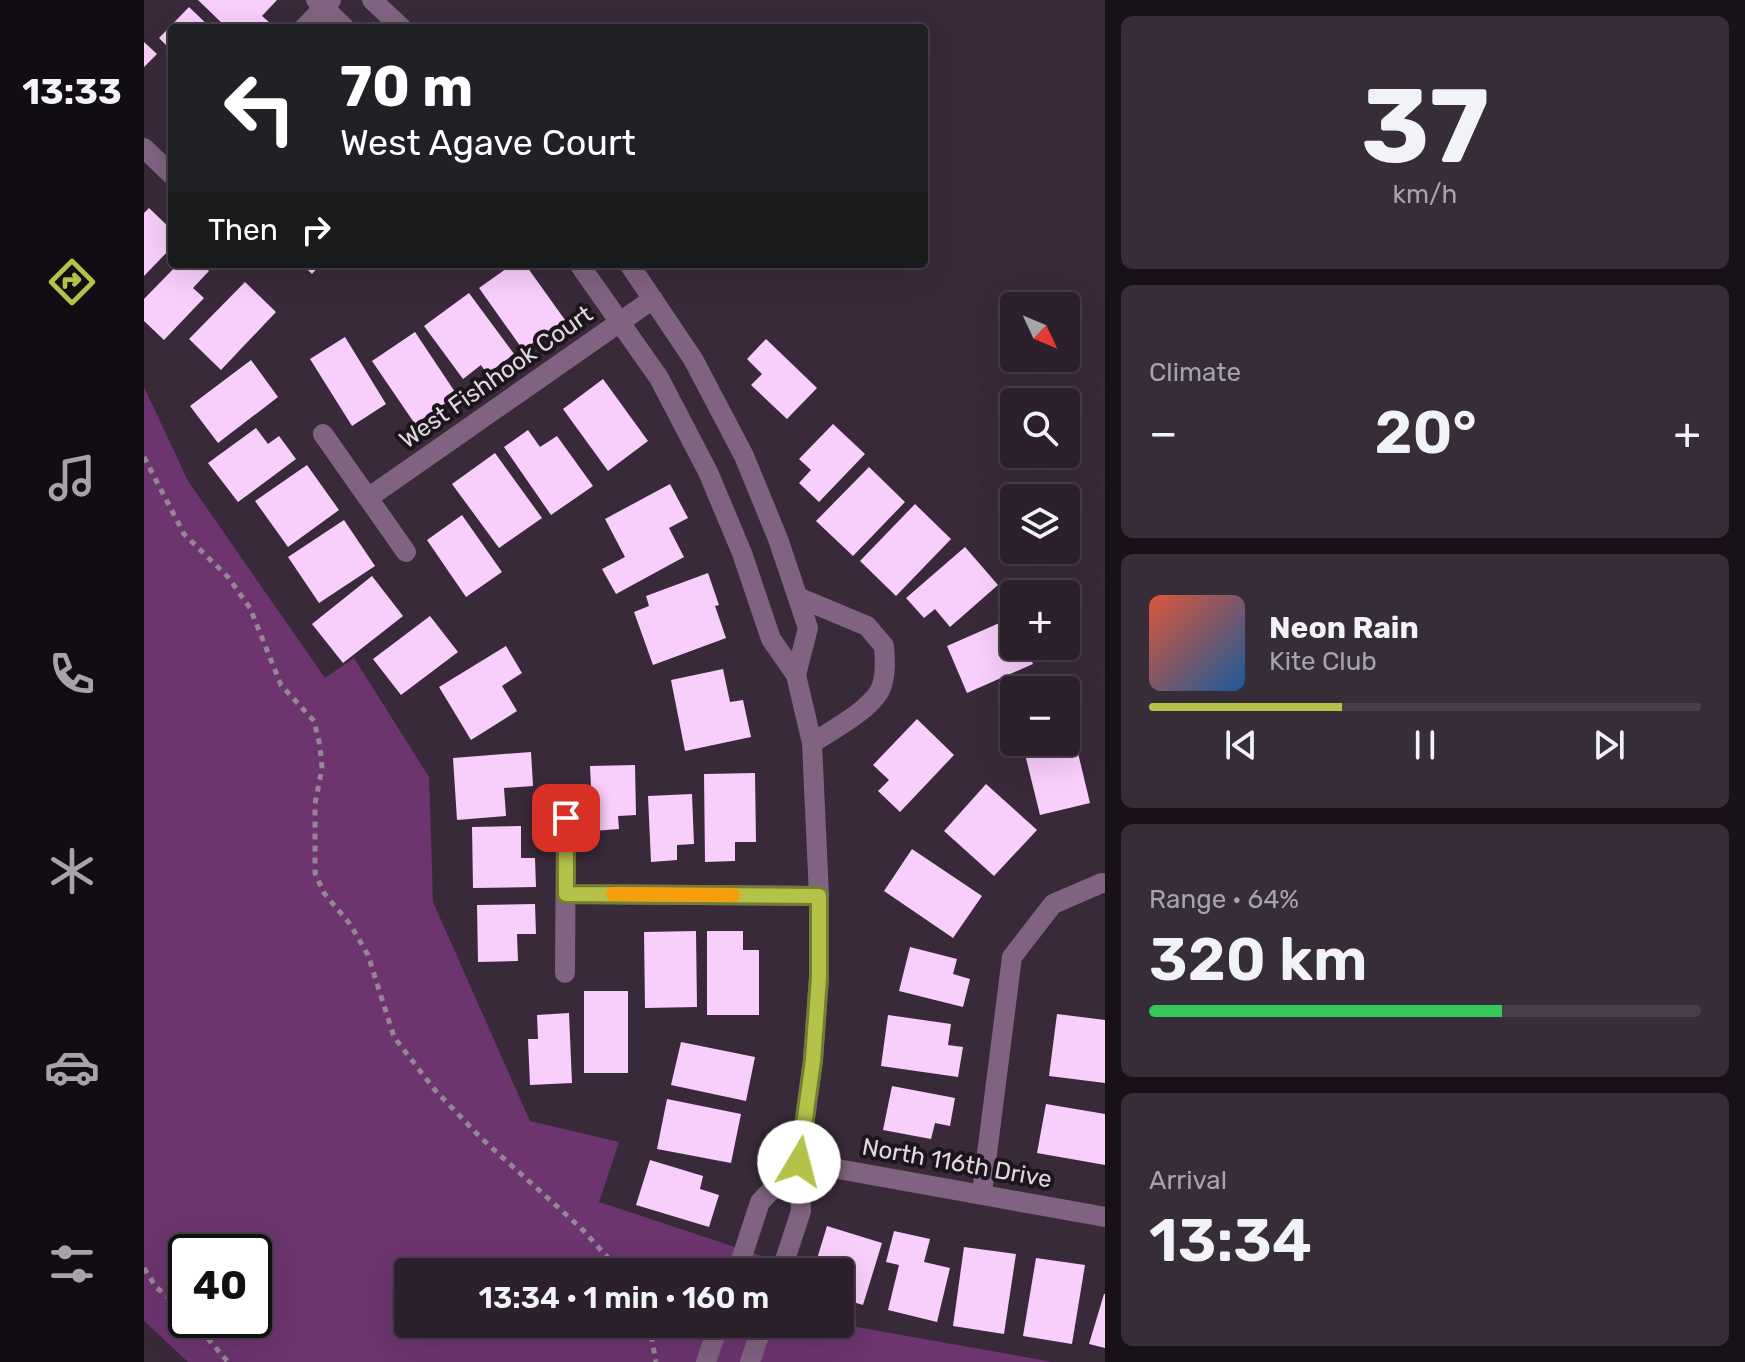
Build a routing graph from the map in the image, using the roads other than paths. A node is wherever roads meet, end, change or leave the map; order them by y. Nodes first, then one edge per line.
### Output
1 (372, 0) edge
2 (324, 3) edge
3 (307, 24) edge
4 (342, 24) edge
5 (398, 24) edge
6 (144, 148) edge
7 (168, 168) edge
8 (582, 268) edge
9 (632, 268) edge
10 (653, 299) junction
11 (622, 322) junction
12 (323, 434) dead end
13 (368, 498) junction
14 (406, 552) dead end
15 (800, 598) junction
16 (796, 675) junction
17 (812, 743) junction
18 (566, 818) dead end
19 (1102, 883) dead end
20 (566, 894) junction
21 (819, 896) junction
22 (565, 973) dead end
23 (799, 1162) junction
24 (982, 1193) junction
25 (1105, 1217) edge
26 (742, 1258) edge
27 (786, 1258) edge
28 (714, 1338) edge
29 (758, 1338) edge
30 (706, 1362) edge
31 (750, 1362) edge

1 - 5 street
2 - 3 street
2 - 4 street
6 - 7 street
8 - 11 street
9 - 10 street
10 - 11 street, West Fishhook Court
10 - 15 street
11 - 13 street, West Fishhook Court
11 - 16 street
12 - 13 street
13 - 14 street
15 - 16 street
15 - 17 street
16 - 17 street
17 - 21 street
18 - 20 street
19 - 24 street
20 - 21 street
20 - 22 street
21 - 23 street
23 - 24 street, North 116th Drive
23 - 26 street
23 - 27 street
24 - 25 street, North 116th Drive
28 - 30 street
29 - 31 street

